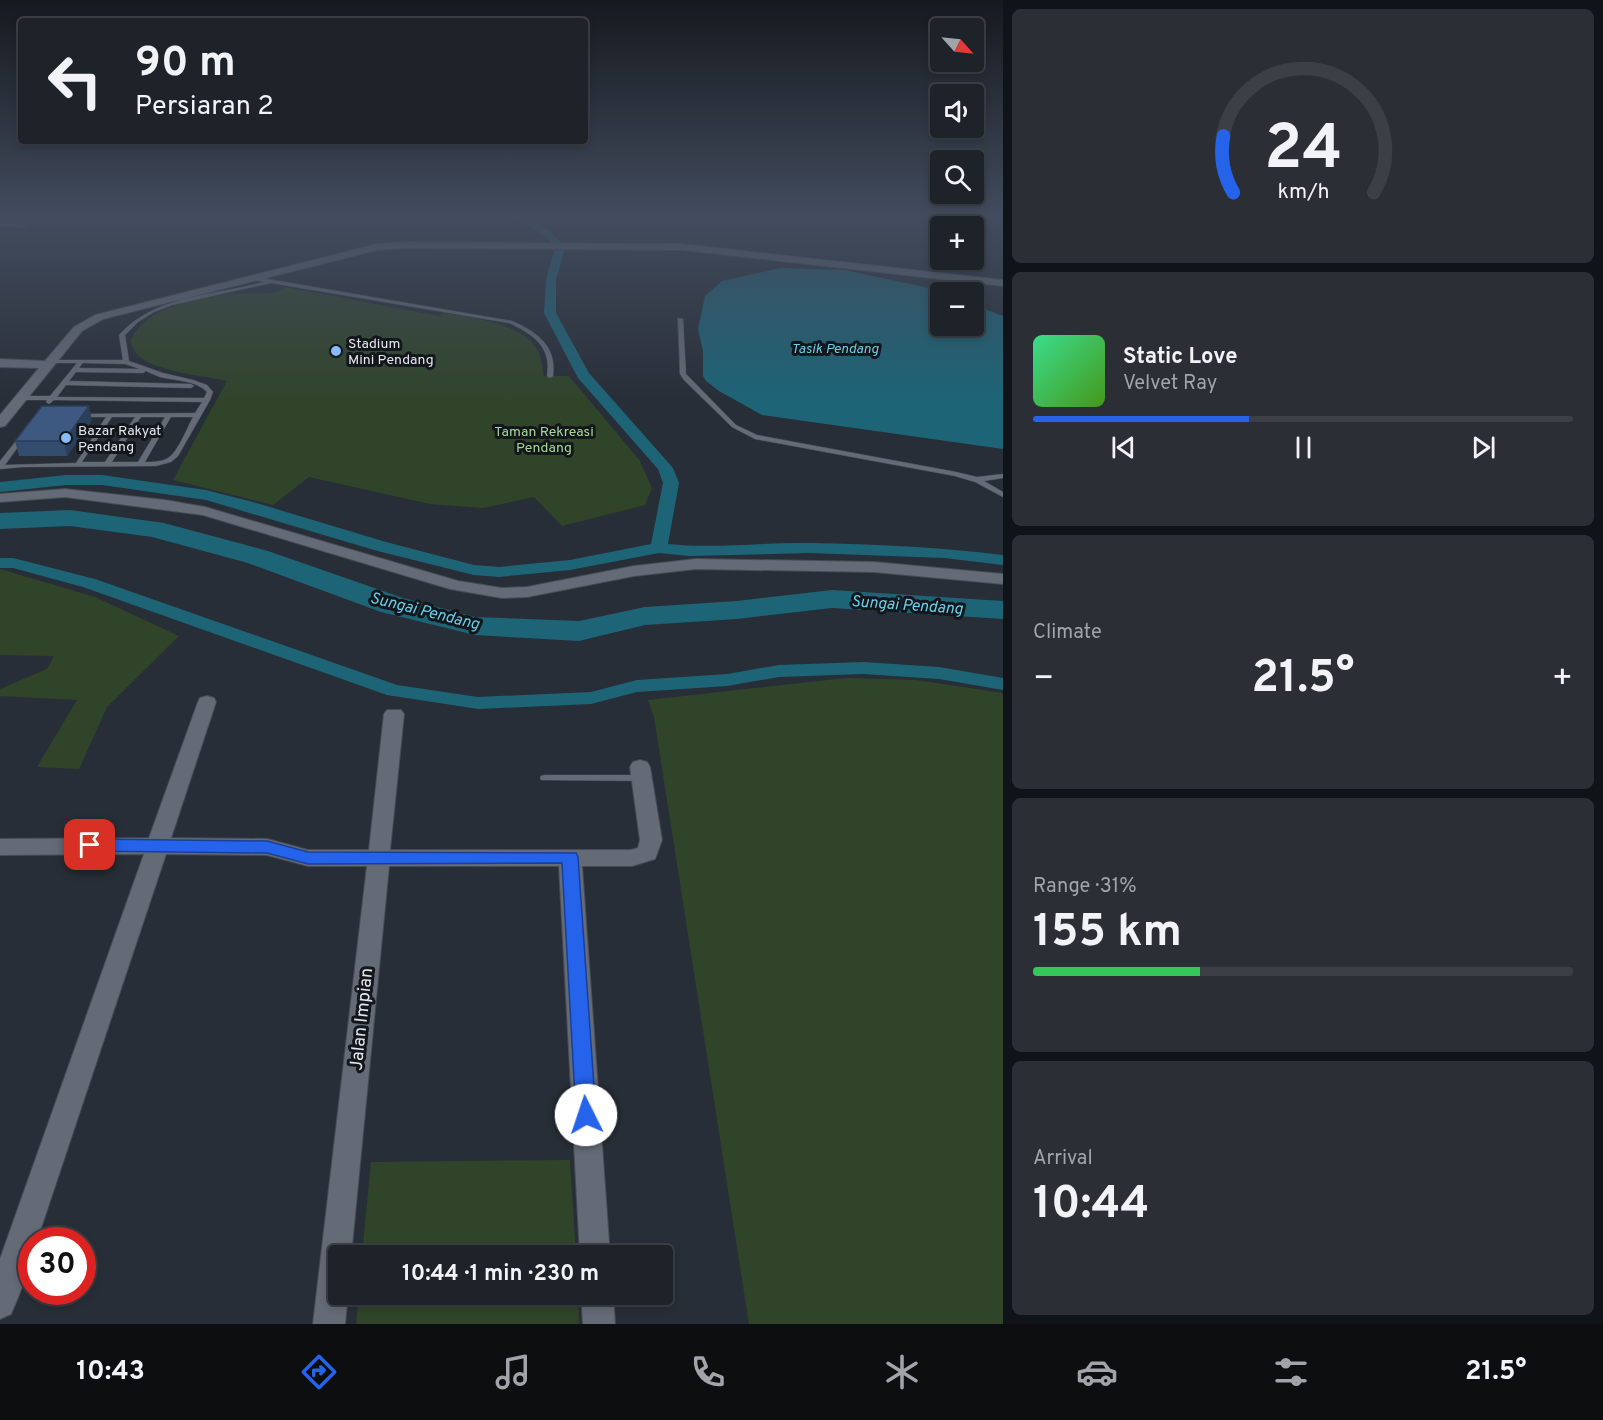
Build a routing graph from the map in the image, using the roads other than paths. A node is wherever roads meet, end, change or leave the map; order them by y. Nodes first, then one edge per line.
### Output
1 (247, 279) edge
2 (254, 279) edge
3 (967, 279) edge
4 (272, 282) junction
5 (1003, 283) edge
6 (680, 319) dead end
7 (82, 361) junction
8 (126, 362) junction
9 (0, 363) edge
10 (50, 363) junction
11 (75, 370) junction
12 (148, 371) junction
13 (550, 376) dead end
14 (64, 383) junction
15 (205, 386) junction
16 (21, 398) junction
17 (52, 399) junction
18 (207, 400) junction
19 (46, 407) edge
20 (75, 414) edge
21 (170, 414) junction
22 (110, 415) junction
23 (139, 415) junction
24 (198, 415) junction
25 (0, 423) edge
26 (27, 432) edge
27 (78, 464) junction
28 (108, 464) junction
29 (140, 464) junction
30 (0, 466) edge
31 (1003, 476) edge
32 (978, 480) junction
33 (1003, 495) edge
34 (0, 498) edge
35 (1003, 579) edge
36 (207, 702) dead end
37 (394, 714) dead end
38 (641, 772) joint
39 (545, 778) dead end
40 (158, 846) junction
41 (0, 847) edge
42 (570, 857) junction
43 (379, 858) junction
44 (594, 1245) edge
45 (0, 1303) edge
46 (598, 1305) edge
47 (328, 1324) edge
48 (599, 1324) edge

1 - 10 street
2 - 4 lane
3 - 5 street
4 - 8 lane
4 - 13 lane
6 - 32 lane
7 - 8 lane
7 - 10 lane
7 - 11 lane
8 - 12 lane
9 - 10 street
10 - 16 street
11 - 12 lane
11 - 14 lane
12 - 15 lane
14 - 15 lane
14 - 17 lane
15 - 18 lane
16 - 17 lane
16 - 25 street
17 - 18 lane
17 - 19 lane
18 - 24 lane
20 - 22 lane
21 - 23 lane
21 - 24 lane
21 - 29 lane
22 - 23 lane
22 - 27 lane
23 - 28 lane
24 - 29 lane
26 - 30 lane
27 - 28 lane
27 - 30 lane
28 - 29 lane
31 - 32 lane
32 - 33 lane
34 - 35 street
36 - 40 street
37 - 43 street, Jalan Impian
38 - 39 lane
38 - 42 street
40 - 41 street
40 - 43 street
40 - 45 street
42 - 43 street
42 - 44 street
43 - 47 street, Jalan Impian
46 - 48 street

